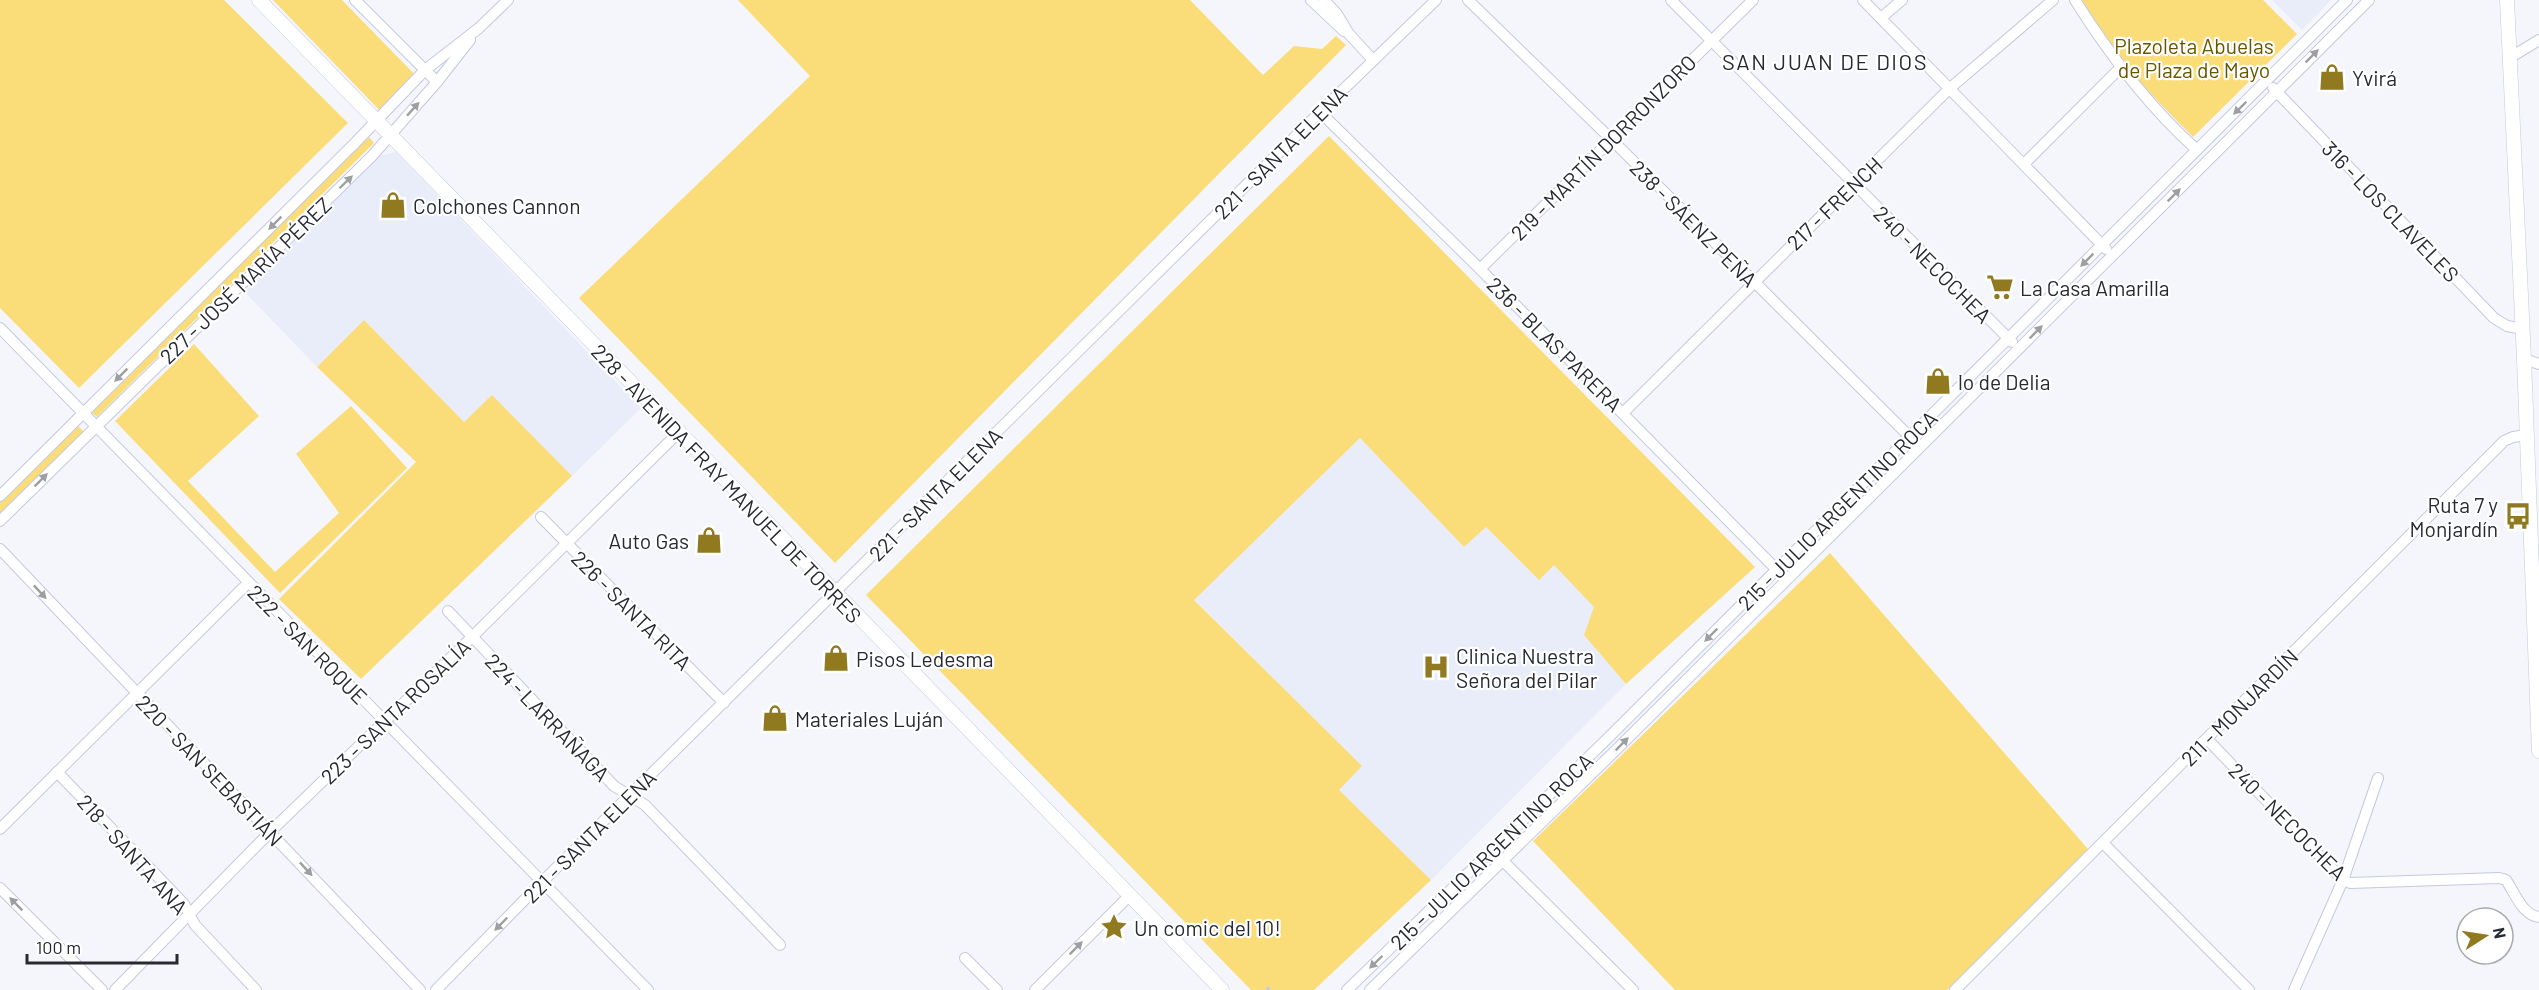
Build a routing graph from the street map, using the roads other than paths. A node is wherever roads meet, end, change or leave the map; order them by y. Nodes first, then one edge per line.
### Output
1 (259, 0) edge
2 (355, 0) edge
3 (508, 0) edge
4 (1311, 0) edge
5 (1324, 0) edge
6 (1436, 0) edge
7 (1468, 0) edge
8 (1671, 0) edge
9 (1753, 0) edge
10 (1863, 0) edge
11 (1902, 0) edge
12 (2053, 0) edge
13 (2075, 0) edge
14 (2347, 0) edge
15 (2369, 0) edge
16 (2507, 0) edge
17 (1881, 18) junction
18 (479, 28) junction
19 (1349, 34) junction
20 (1712, 40) junction
21 (2539, 40) edge
22 (2509, 54) junction
23 (1373, 60) junction
24 (2121, 67) junction
25 (425, 70) junction
26 (437, 82) junction
27 (2267, 82) junction
28 (1949, 88) junction
29 (2276, 92) junction
30 (1320, 112) junction
31 (375, 122) junction
32 (390, 136) junction
33 (1611, 139) junction
34 (2197, 150) junction
35 (2024, 164) junction
36 (1853, 185) junction
37 (2102, 244) junction
38 (2112, 256) junction
39 (1480, 269) junction
40 (1753, 282) junction
41 (0, 328) edge
42 (2523, 329) junction
43 (2008, 339) junction
44 (2019, 348) junction
45 (2524, 359) junction
46 (2539, 364) edge
47 (1623, 413) junction
48 (82, 414) junction
49 (95, 426) junction
50 (678, 433) junction
51 (2527, 435) junction
52 (1910, 437) junction
53 (1919, 447) junction
54 (0, 496) edge
55 (541, 517) dead end
56 (0, 521) edge
57 (566, 543) junction
58 (0, 549) edge
59 (1777, 569) junction
60 (1786, 581) junction
61 (248, 583) junction
62 (835, 594) junction
63 (448, 611) dead end
64 (472, 637) junction
65 (136, 693) junction
66 (724, 703) junction
67 (384, 721) junction
68 (2207, 739) junction
69 (2539, 751) edge
70 (57, 772) junction
71 (2378, 778) dead end
72 (630, 796) junction
73 (0, 829) edge
74 (271, 831) junction
75 (2103, 843) junction
76 (1491, 849) junction
77 (1503, 860) junction
78 (2343, 880) junction
79 (542, 882) junction
80 (0, 888) edge
81 (1130, 895) junction
82 (190, 915) junction
83 (2539, 917) edge
84 (780, 945) dead end
85 (965, 958) dead end
86 (102, 990) edge
87 (115, 990) edge
88 (256, 990) edge
89 (420, 990) edge
90 (436, 990) edge
91 (648, 990) edge
92 (997, 990) edge
93 (1035, 990) edge
94 (1222, 990) edge
95 (1347, 990) edge
96 (1370, 990) edge
97 (1633, 990) edge
98 (1955, 990) edge
99 (2249, 990) edge
100 (2294, 990) edge

1 - 31 main road, 228 - AVENIDA FRAY MANUEL DE TORRES
2 - 25 street
3 - 18 street, 227 - JOSÉ MARÍA PÉREZ
4 - 19 street
5 - 19 street
6 - 23 street, 221 - SANTA ELENA
7 - 33 street, 238 - SÁENZ PEÑA
8 - 20 street, 240 - NECOCHEA
9 - 20 street, 219 - MARTÍN DORRONZORO
10 - 17 street
11 - 17 street
12 - 28 street, 217 - FRENCH
13 - 24 street
14 - 27 street, 215 - JULIO ARGENTINO ROCA
29 -> 15 street, 215 - JULIO ARGENTINO ROCA
16 - 22 main road
17 - 28 street
18 - 25 street, 227 - JOSÉ MARÍA PÉREZ
18 - 26 street, 227 - JOSÉ MARÍA PÉREZ
19 - 23 street
20 - 33 street, 219 - MARTÍN DORRONZORO
20 - 36 street, 240 - NECOCHEA
21 - 22 street
22 - 42 main road
23 - 30 street, 221 - SANTA ELENA
24 - 34 street
24 - 35 street
25 - 26 street
25 - 31 street, 227 - JOSÉ MARÍA PÉREZ
32 -> 26 street, 227 - JOSÉ MARÍA PÉREZ
27 - 29 street, 316 - LOS CLAVELES
27 -> 34 street, 215 - JULIO ARGENTINO ROCA
28 - 35 street
28 - 36 street, 217 - FRENCH
38 -> 29 street, 215 - JULIO ARGENTINO ROCA
29 - 42 street, 316 - LOS CLAVELES
30 - 39 street, 236 - BLAS PARERA
30 - 62 street, 221 - SANTA ELENA
31 - 32 main road, 228 - AVENIDA FRAY MANUEL DE TORRES
31 -> 48 street, 227 - JOSÉ MARÍA PÉREZ
49 -> 32 street, 227 - JOSÉ MARÍA PÉREZ
32 - 50 main road, 228 - AVENIDA FRAY MANUEL DE TORRES
33 - 39 street, 219 - MARTÍN DORRONZORO
33 - 40 street, 238 - SÁENZ PEÑA
34 - 37 street, 215 - JULIO ARGENTINO ROCA
35 - 37 street
36 - 40 street, 217 - FRENCH
36 - 43 street, 240 - NECOCHEA
37 - 38 street
37 -> 43 street, 215 - JULIO ARGENTINO ROCA
44 -> 38 street, 215 - JULIO ARGENTINO ROCA
39 - 47 street, 236 - BLAS PARERA
40 - 47 street, 217 - FRENCH
40 - 52 street, 238 - SÁENZ PEÑA
41 - 48 street
42 - 45 main road
43 - 44 street, 240 - NECOCHEA
43 - 52 street, 215 - JULIO ARGENTINO ROCA
44 - 53 street, 215 - JULIO ARGENTINO ROCA
45 - 46 street
45 - 51 main road
47 - 59 street, 236 - BLAS PARERA
48 - 49 street, 222 - SAN ROQUE
48 - 54 street, 227 - JOSÉ MARÍA PÉREZ
56 -> 49 street, 227 - JOSÉ MARÍA PÉREZ
49 - 61 street, 222 - SAN ROQUE
50 - 57 street, 223 - SANTA ROSALÍA
50 - 62 main road, 228 - AVENIDA FRAY MANUEL DE TORRES
51 - 68 street, 211 - MONJARDÍN
51 - 69 main road
52 - 53 street, 238 - SÁENZ PEÑA
52 - 59 street, 215 - JULIO ARGENTINO ROCA
53 - 60 street, 215 - JULIO ARGENTINO ROCA
55 - 57 street, 226 - SANTA RITA
57 - 64 street, 223 - SANTA ROSALÍA
57 - 66 street, 226 - SANTA RITA
58 -> 65 street, 220 - SAN SEBASTIÁN
59 - 60 street, 236 - BLAS PARERA
59 -> 76 street, 215 - JULIO ARGENTINO ROCA
77 -> 60 street, 215 - JULIO ARGENTINO ROCA
61 - 65 street
61 - 67 street, 222 - SAN ROQUE
62 - 66 street, 221 - SANTA ELENA
62 - 81 main road, 228 - AVENIDA FRAY MANUEL DE TORRES
63 - 64 street, 224 - LARRAÑAGA
64 - 67 street, 223 - SANTA ROSALÍA
64 - 72 street, 224 - LARRAÑAGA
65 - 70 street
65 - 74 street, 220 - SAN SEBASTIÁN
66 - 72 street, 221 - SANTA ELENA
67 - 74 street, 223 - SANTA ROSALÍA
67 - 79 street, 222 - SAN ROQUE
68 - 75 street, 211 - MONJARDÍN
68 - 78 street, 240 - NECOCHEA
70 - 73 street
70 - 82 street, 218 - SANTA ANA
71 - 78 street
72 - 79 street, 221 - SANTA ELENA
72 - 84 street, 224 - LARRAÑAGA
74 - 82 street, 223 - SANTA ROSALÍA
74 -> 89 street, 220 - SAN SEBASTIÁN
75 - 98 street, 211 - MONJARDÍN
75 - 99 street
76 - 77 street
76 -> 95 street, 215 - JULIO ARGENTINO ROCA
77 - 96 street, 215 - JULIO ARGENTINO ROCA
77 - 97 street
78 - 83 street, 240 - NECOCHEA
78 - 100 street
79 -> 90 street, 221 - SANTA ELENA
79 - 91 street, 222 - SAN ROQUE
86 -> 80 street
93 -> 81 street
81 - 94 main road, 228 - AVENIDA FRAY MANUEL DE TORRES
82 - 87 street, 223 - SANTA ROSALÍA
82 - 88 street, 218 - SANTA ANA
85 - 92 street

